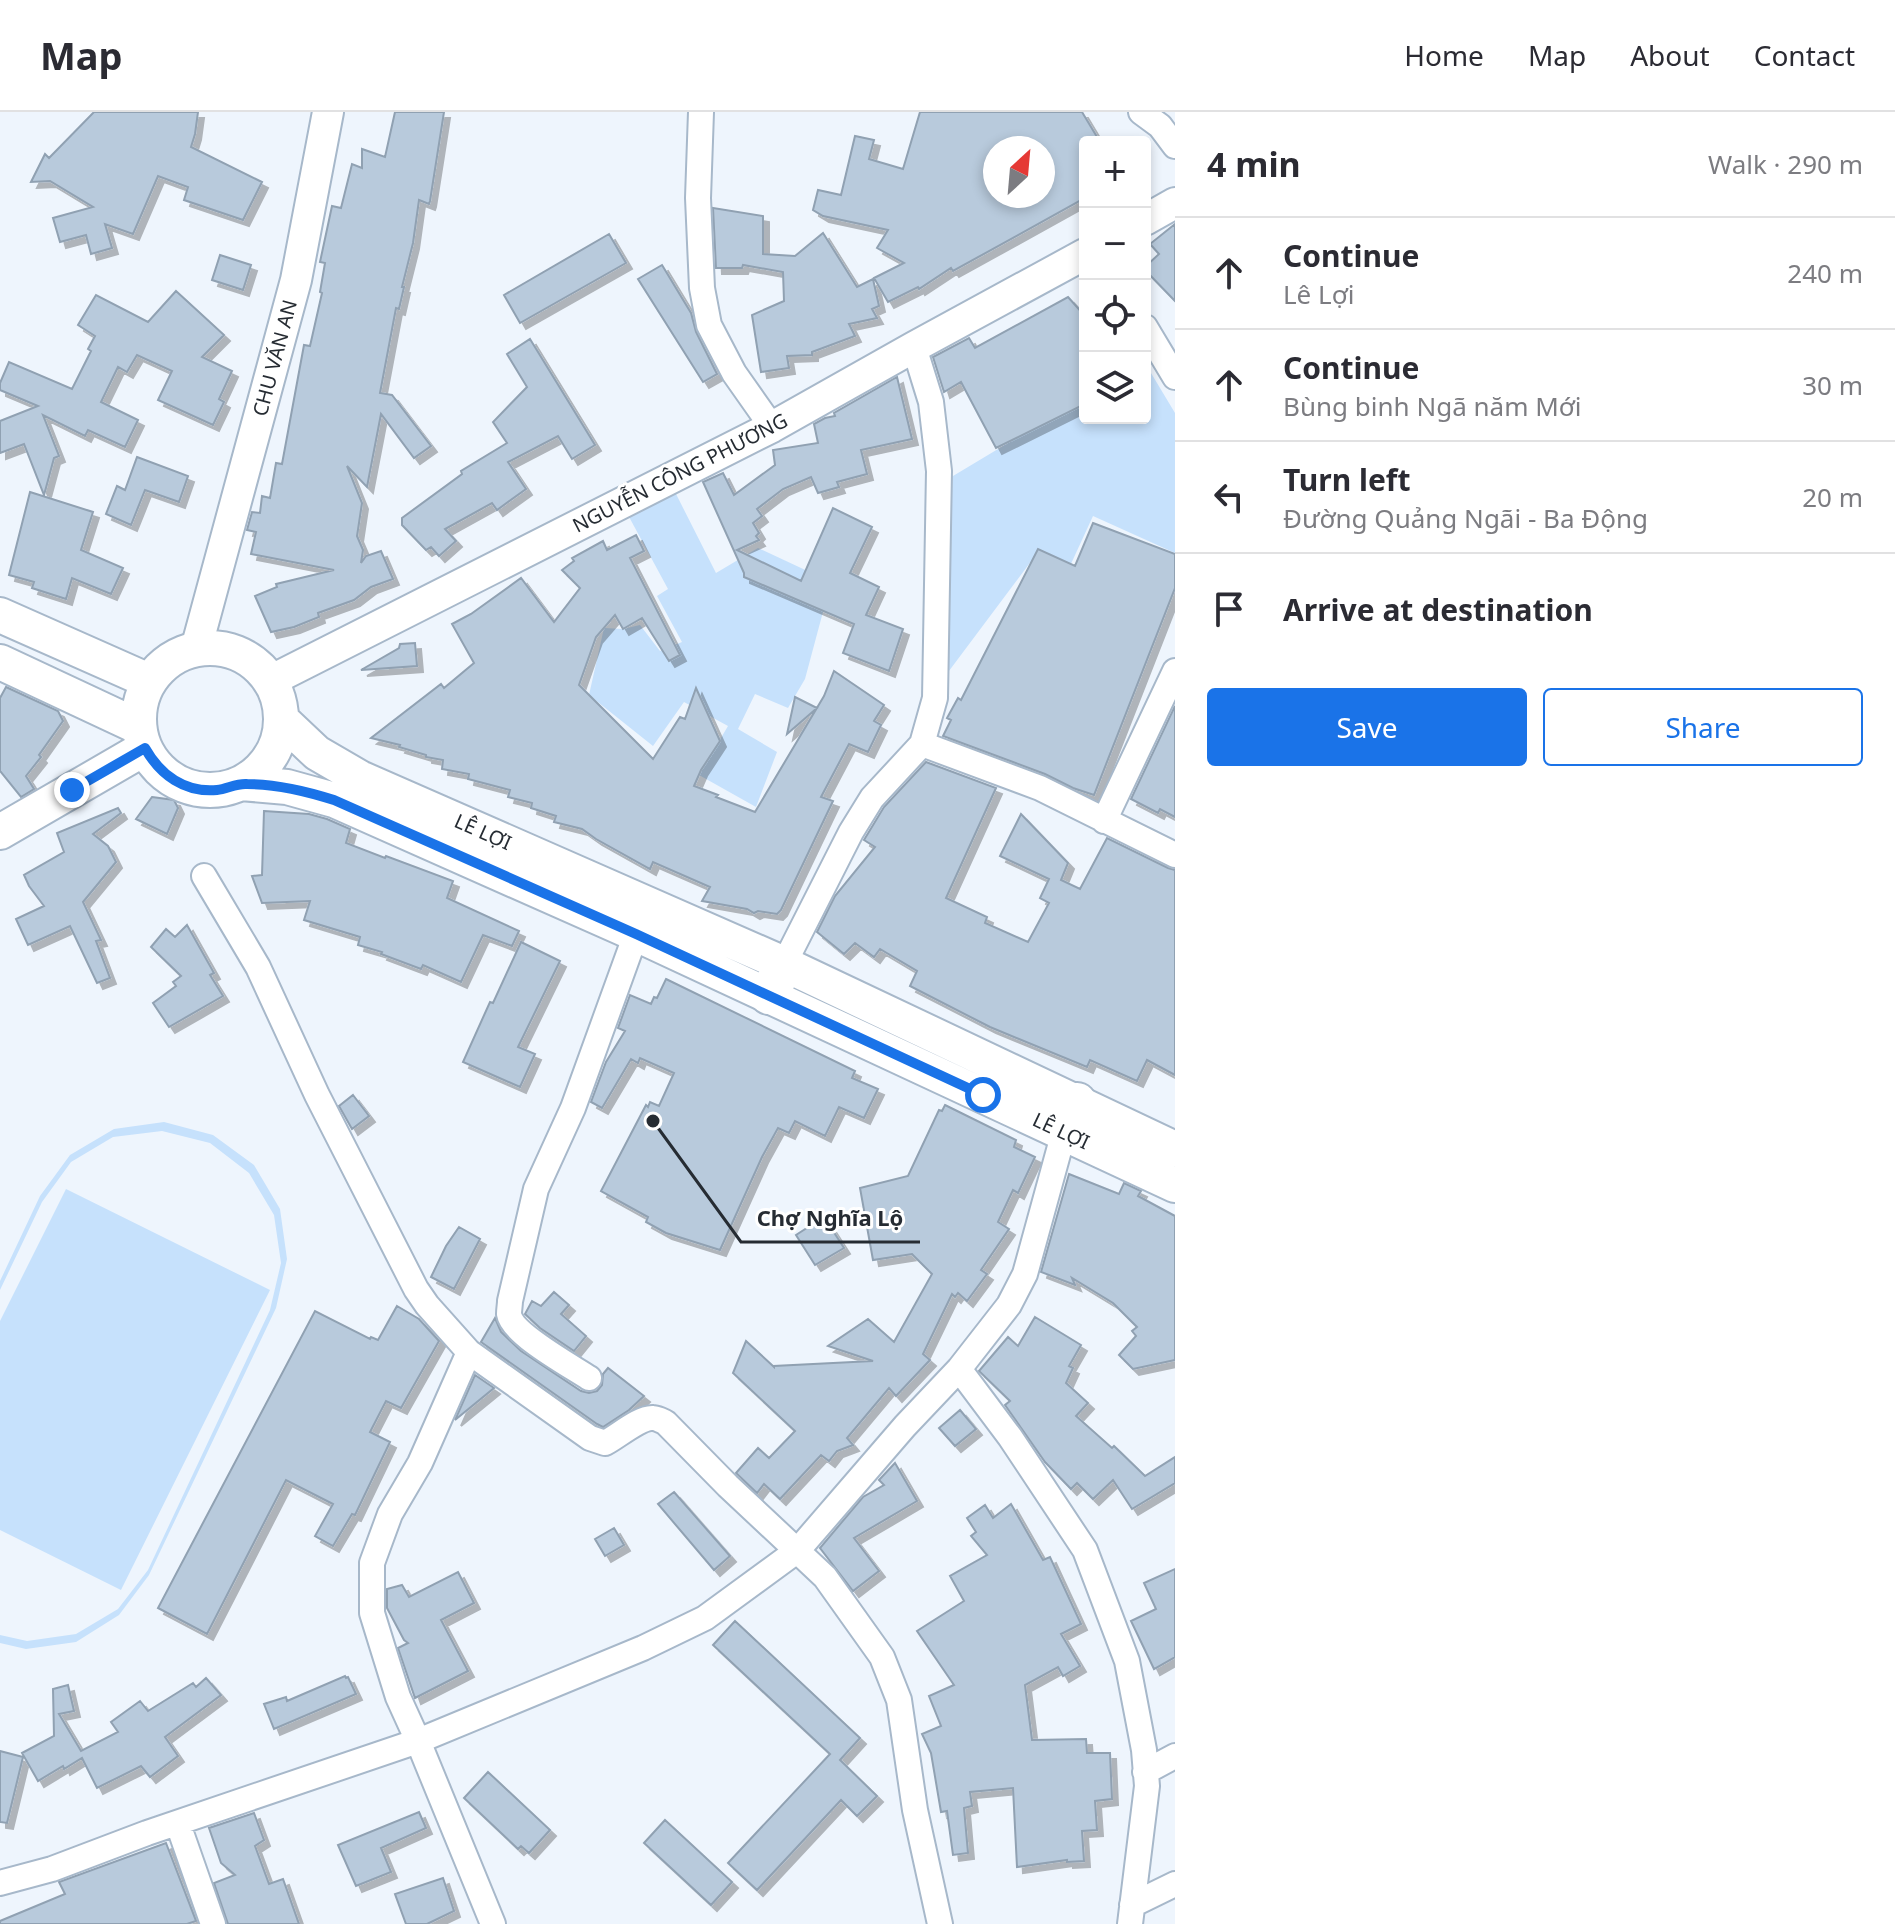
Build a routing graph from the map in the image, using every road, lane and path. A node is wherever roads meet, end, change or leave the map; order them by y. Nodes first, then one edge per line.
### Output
1 (328, 112) edge
2 (701, 112) edge
3 (1141, 112) edge
4 (1175, 146) edge
5 (1175, 203) edge
6 (1151, 217) edge
7 (1079, 257) edge
8 (1151, 337) edge
9 (914, 347) junction
10 (1175, 377) edge
11 (772, 427) junction
12 (0, 615) edge
13 (196, 649) junction
14 (0, 662) edge
15 (1175, 671) edge
16 (149, 681) junction
17 (270, 681) junction
18 (281, 719) junction
19 (142, 738) junction
20 (922, 744) junction
21 (241, 783) junction
22 (1104, 821) junction
23 (0, 832) edge
24 (1175, 855) edge
25 (204, 876) dead end
26 (636, 934) junction
27 (776, 980) junction
28 (1070, 1117) junction
29 (1175, 1149) edge
30 (1175, 1185) edge
31 (469, 1352) junction
32 (959, 1369) junction
33 (589, 1378) dead end
34 (798, 1550) junction
35 (418, 1741) junction
36 (1175, 1756) edge
37 (1145, 1772) junction
38 (178, 1824) junction
39 (0, 1883) edge
40 (1175, 1884) edge
41 (1131, 1915) edge
42 (213, 1924) edge
43 (493, 1924) edge
44 (940, 1924) edge

1 - 13 street, CHU VĂN AN
2 - 11 street
3 - 4 street
5 - 6 street
7 - 9 street, NGUYỄN CÔNG PHƯƠNG
8 - 10 street
9 - 11 street, NGUYỄN CÔNG PHƯƠNG
9 - 20 street
11 - 17 street, NGUYỄN CÔNG PHƯƠNG
12 - 16 main road
13 - 16 main road
13 - 17 main road
14 - 19 main road
15 - 22 street
16 - 19 main road
17 - 18 main road
18 - 21 main road
18 - 27 main road, LÊ LỢI
19 - 21 main road
19 - 23 main road
20 - 22 street
20 - 27 street
21 - 26 main road, LÊ LỢI
22 - 24 street
25 - 31 street
26 - 27 main road, LÊ LỢI
26 - 33 street
27 - 28 main road, LÊ LỢI
28 - 29 main road, LÊ LỢI
28 - 30 main road, LÊ LỢI
28 - 32 street
31 - 34 street
31 - 35 street
32 - 34 street
32 - 37 street
34 - 35 street
34 - 44 street
35 - 38 street
35 - 43 street
36 - 37 street
37 - 41 street
38 - 39 street
38 - 42 street
40 - 41 street

